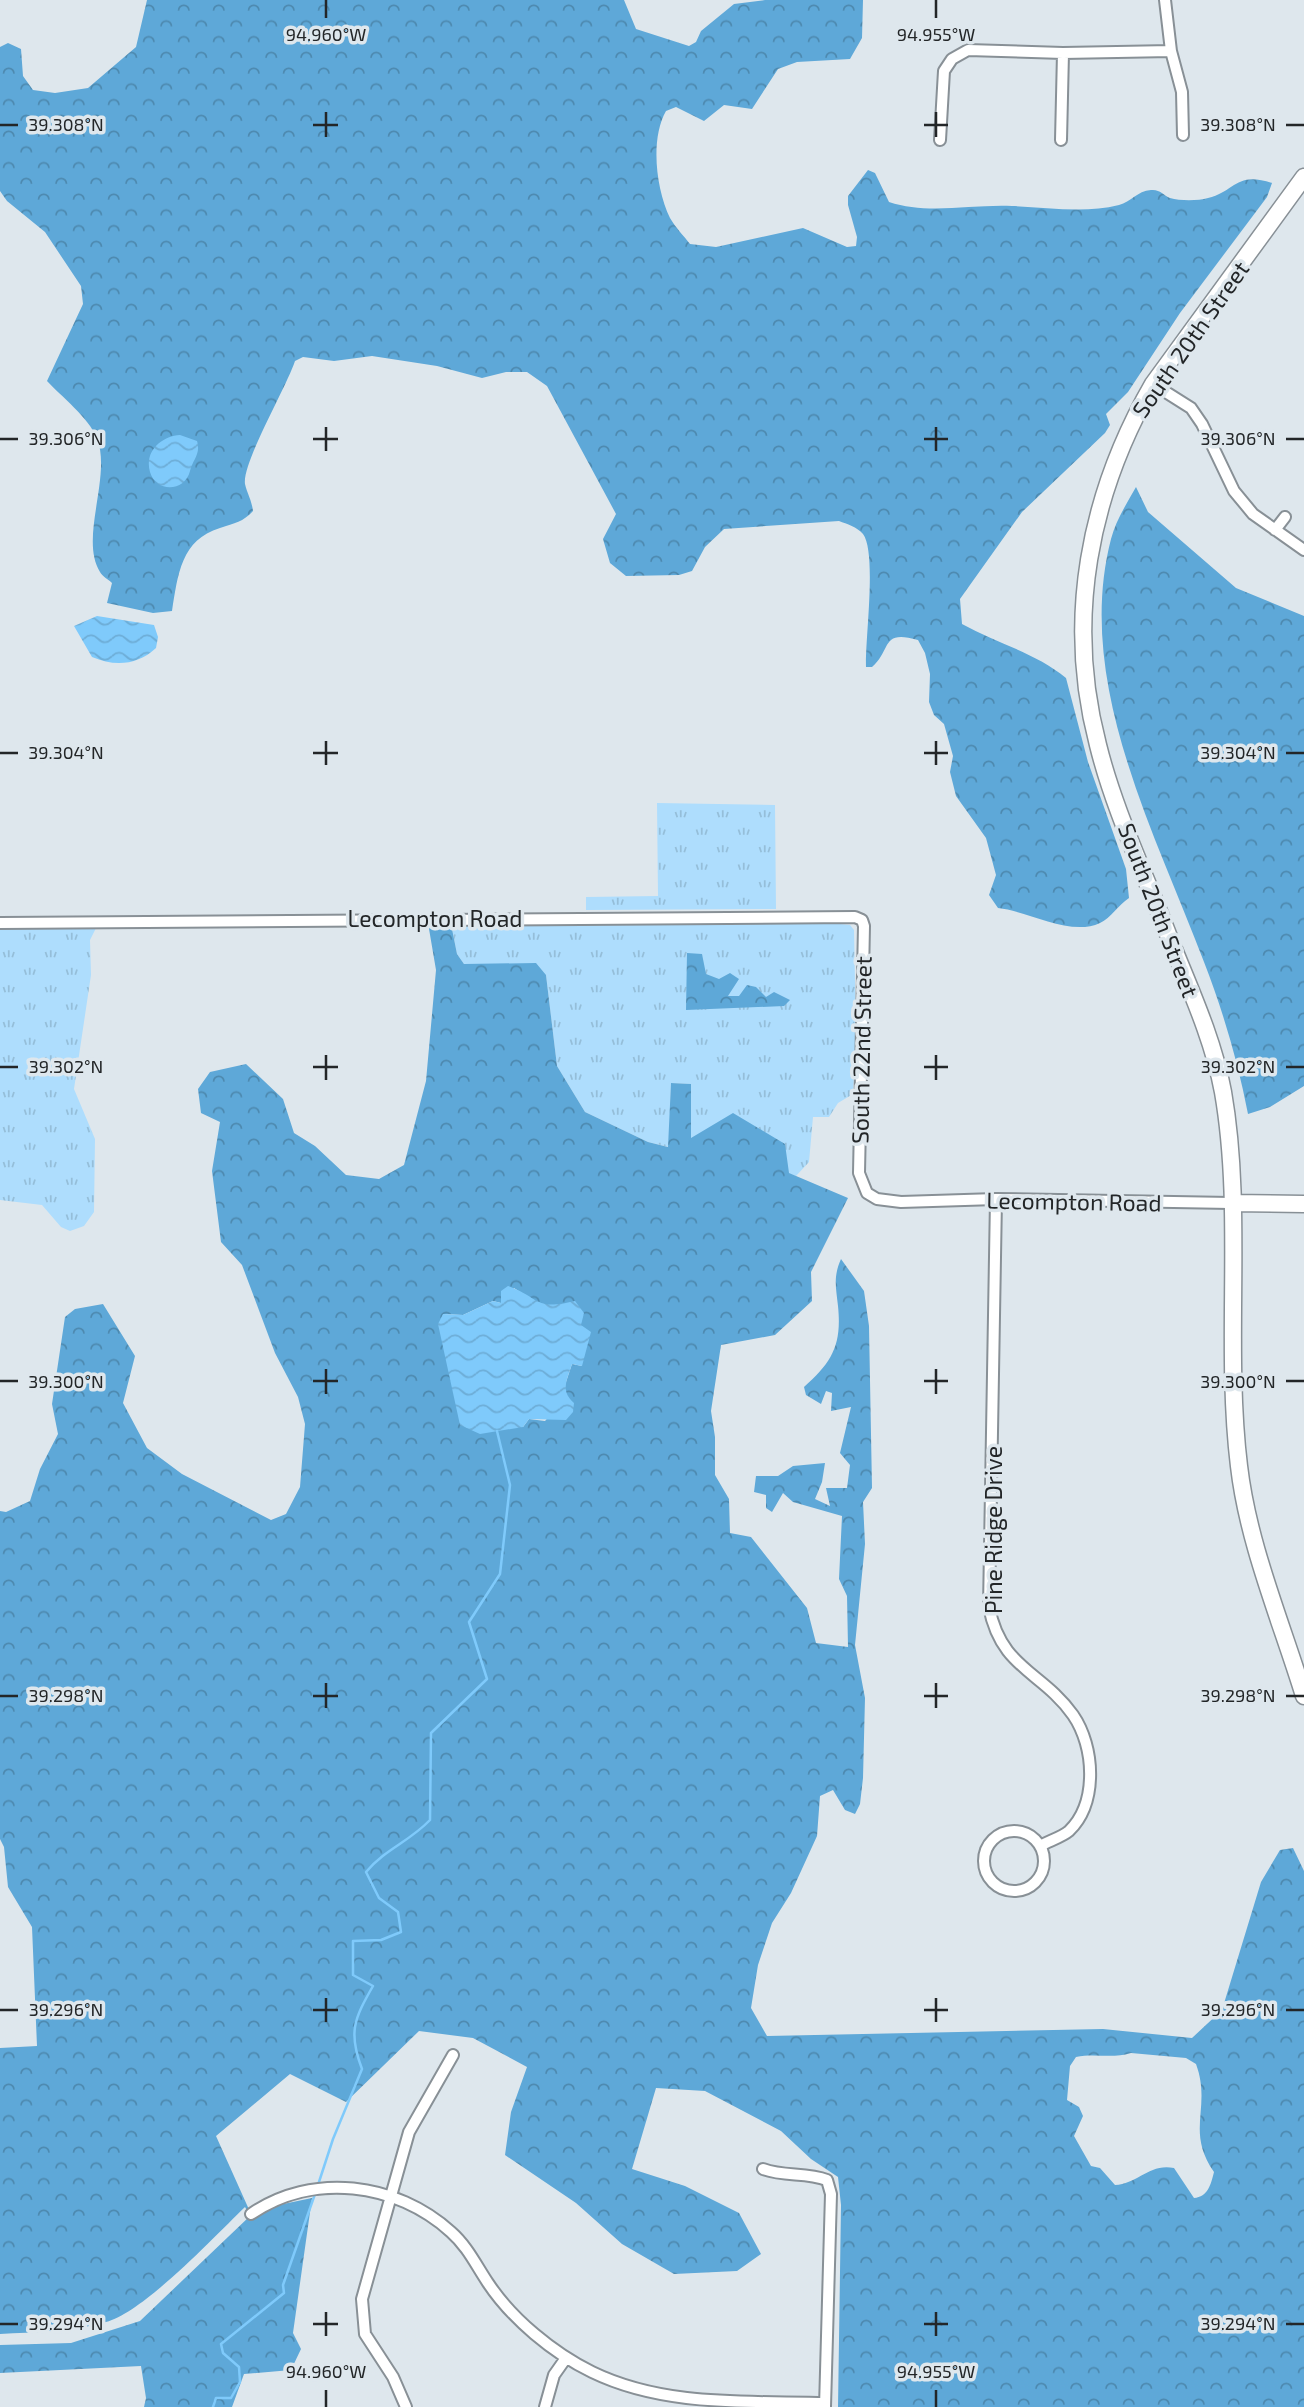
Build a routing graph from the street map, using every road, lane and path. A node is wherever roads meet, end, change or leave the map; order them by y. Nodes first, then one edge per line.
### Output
1 (1165, 0) edge
2 (1171, 51) junction
3 (1063, 53) junction
4 (1183, 135) dead end
5 (940, 139) dead end
6 (1062, 141) dead end
7 (1304, 177) edge
8 (1153, 384) junction
9 (1285, 517) dead end
10 (1275, 530) junction
11 (1304, 550) edge
12 (0, 923) edge
13 (864, 926) joint
14 (859, 1173) joint
15 (996, 1199) junction
16 (1231, 1203) junction
17 (1304, 1204) edge
18 (1304, 1696) edge
19 (1040, 1846) junction
20 (453, 2054) dead end
21 (763, 2169) dead end
22 (390, 2196) junction
23 (251, 2214) dead end
24 (566, 2358) junction
25 (825, 2405) edge
26 (406, 2407) edge
27 (545, 2407) edge

1 - 2 street
2 - 3 street
2 - 4 street
3 - 5 street
3 - 6 street
7 - 8 main road, South 20th Street
8 - 10 street
8 - 16 main road, South 20th Street
9 - 10 street
10 - 11 street
12 - 13 street, Lecompton Road
13 - 14 street, South 22nd Street
14 - 15 street, Lecompton Road
15 - 16 street, Lecompton Road
15 - 19 street, Pine Ridge Drive
16 - 17 main road, Lecompton Road
16 - 18 main road, South 20th Street
19 - 19 street
20 - 22 street
21 - 25 street
22 - 23 street
22 - 24 street
22 - 26 street
24 - 25 street
24 - 27 street

